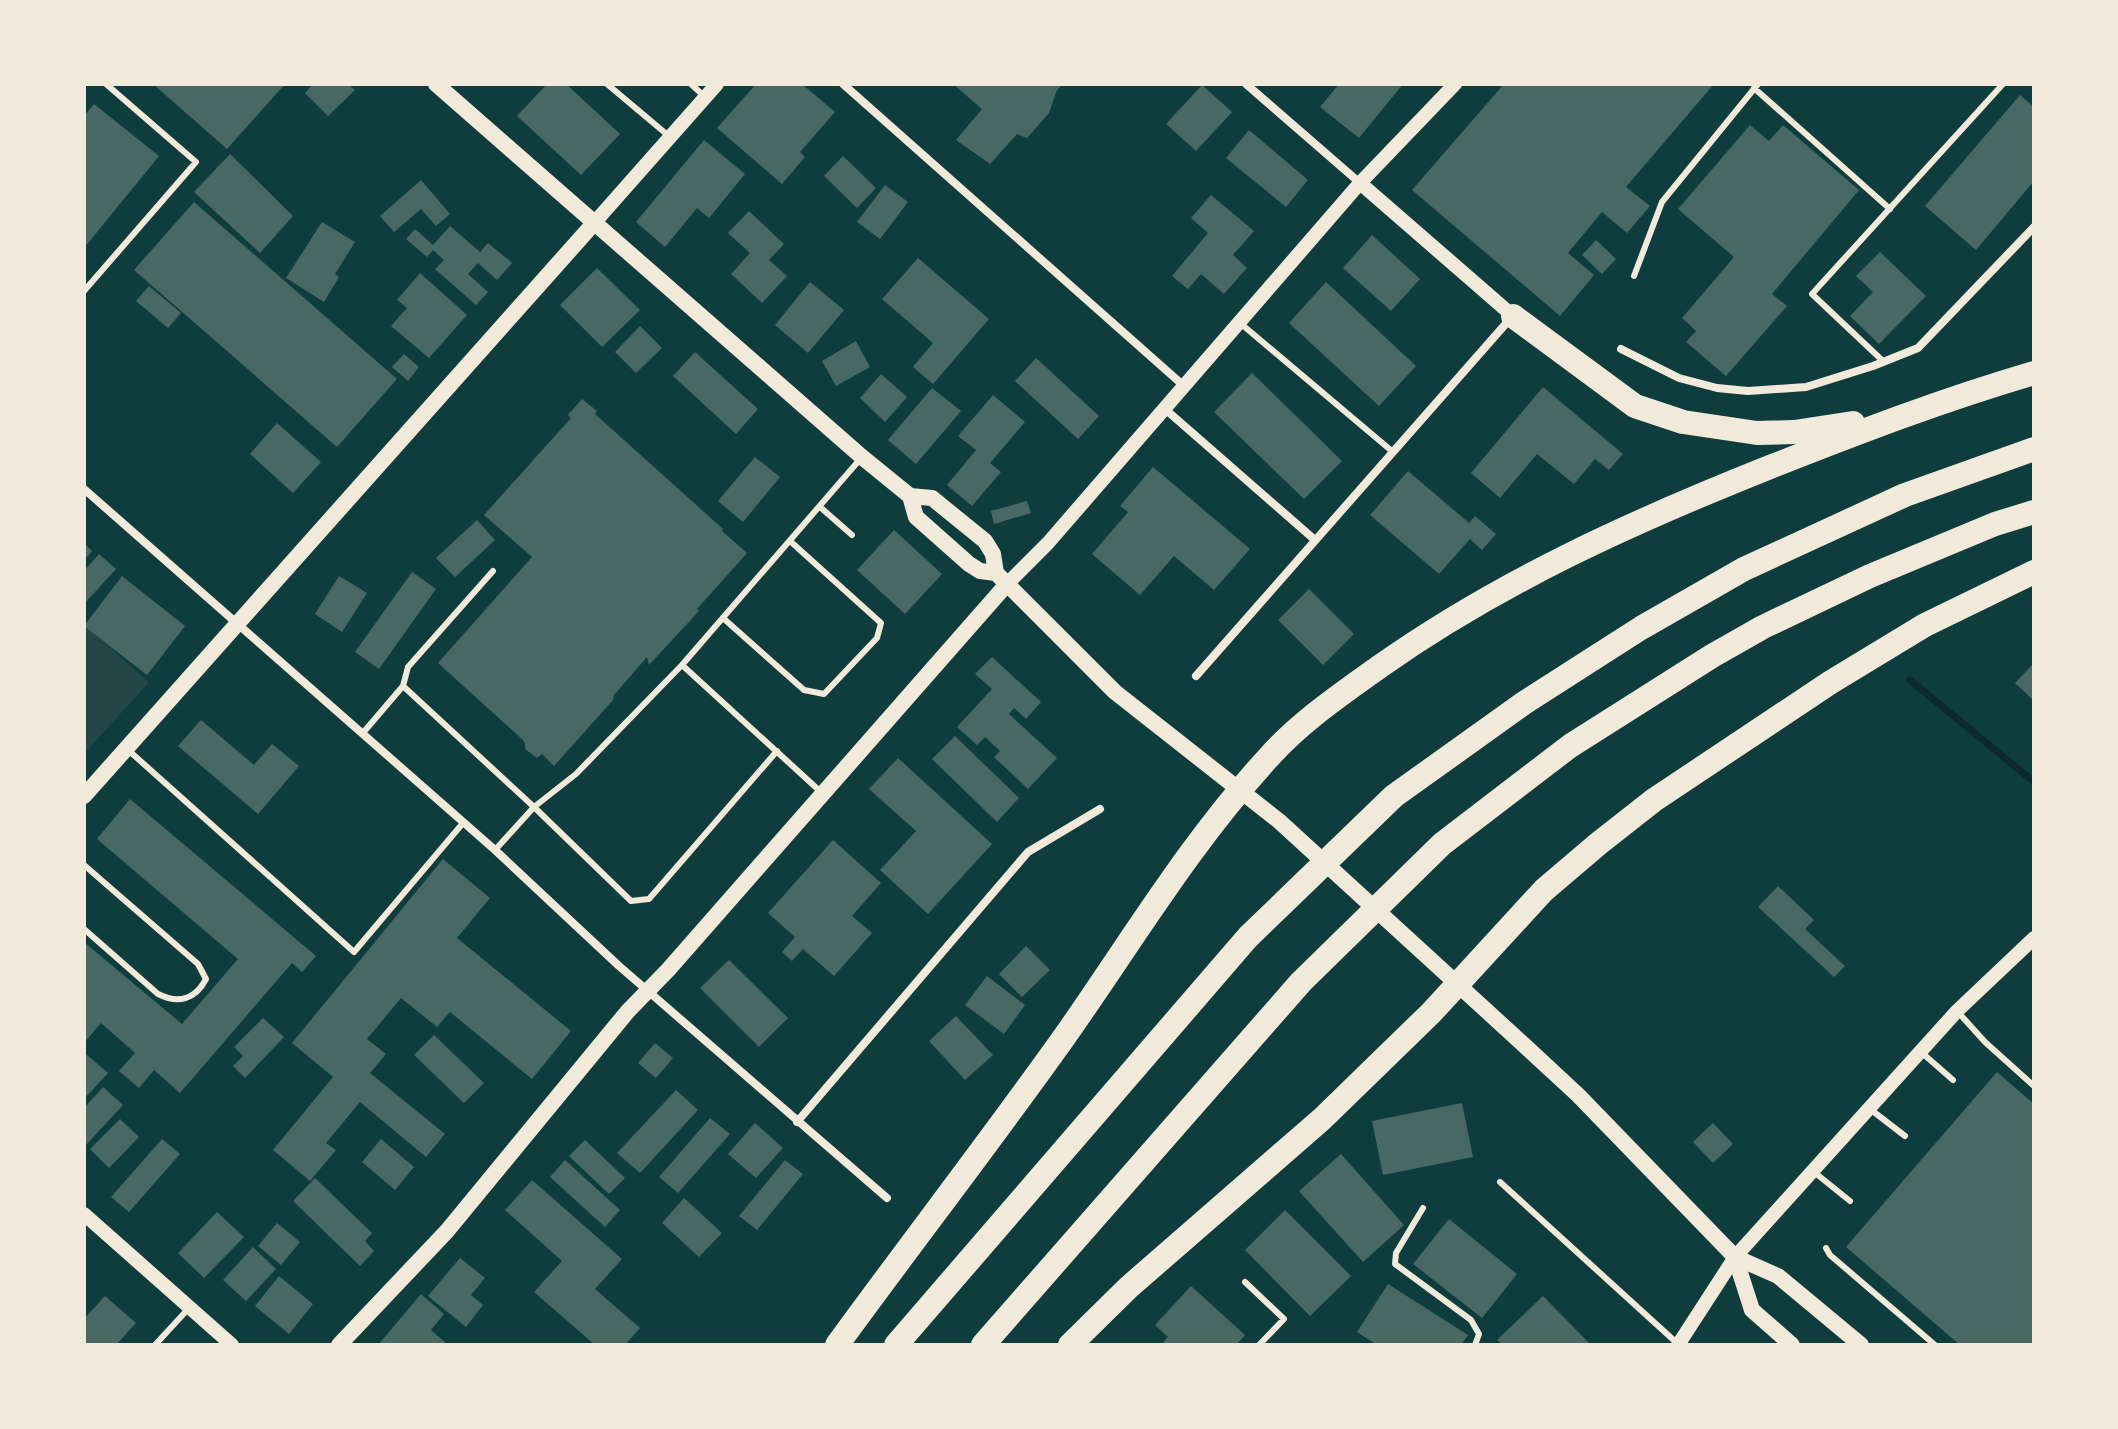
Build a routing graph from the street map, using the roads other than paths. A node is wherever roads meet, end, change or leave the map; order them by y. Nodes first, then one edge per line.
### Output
1 (106, 84) edge
2 (436, 84) edge
3 (607, 84) edge
4 (691, 84) edge
5 (717, 84) edge
6 (843, 84) edge
7 (1246, 84) edge
8 (1455, 84) edge
9 (2003, 84) edge
10 (1756, 86) edge
11 (705, 97) junction
12 (670, 137) junction
13 (1360, 183) junction
14 (1890, 209) junction
15 (595, 222) junction
16 (2034, 227) edge
17 (1634, 276) dead end
18 (84, 291) edge
19 (1513, 316) junction
20 (1240, 323) junction
21 (1621, 349) dead end
22 (1884, 362) junction
23 (2034, 373) edge
24 (1184, 386) junction
25 (1165, 409) junction
26 (1910, 412) junction
27 (2034, 449) edge
28 (1393, 452) junction
29 (862, 457) junction
30 (84, 489) edge
31 (910, 496) junction
32 (820, 507) junction
33 (2034, 512) edge
34 (852, 535) dead end
35 (1315, 540) junction
36 (790, 541) junction
37 (493, 571) dead end
38 (2034, 572) edge
39 (1002, 578) junction
40 (723, 618) junction
41 (235, 624) junction
42 (682, 665) junction
43 (1196, 676) dead end
44 (403, 686) junction
45 (362, 734) junction
46 (127, 749) junction
47 (777, 751) junction
48 (1241, 790) junction
49 (822, 793) junction
50 (84, 796) edge
51 (534, 807) junction
52 (1100, 809) dead end
53 (463, 823) junction
54 (495, 850) junction
55 (84, 865) edge
56 (84, 929) edge
57 (2034, 938) edge
58 (1458, 984) junction
59 (647, 990) junction
60 (1957, 1011) junction
61 (1921, 1052) junction
62 (1953, 1080) dead end
63 (2034, 1086) edge
64 (1868, 1108) junction
65 (797, 1122) junction
66 (1905, 1136) dead end
67 (1814, 1172) junction
68 (1500, 1182) dead end
69 (887, 1198) dead end
70 (1850, 1201) dead end
71 (1423, 1208) dead end
72 (84, 1214) edge
73 (1826, 1248) dead end
74 (1735, 1257) junction
75 (1245, 1282) dead end
76 (189, 1308) junction
77 (155, 1345) edge
78 (232, 1345) edge
79 (339, 1345) edge
80 (837, 1345) edge
81 (896, 1345) edge
82 (983, 1345) edge
83 (1070, 1345) edge
84 (1259, 1345) edge
85 (1475, 1345) edge
86 (1678, 1345) edge
87 (1792, 1345) edge
88 (1861, 1345) edge
89 (1935, 1345) edge

1 - 18 lane
2 - 15 main road
3 - 12 lane
4 - 11 lane
5 - 11 street
6 - 24 street
7 - 13 street
8 - 13 street
9 - 14 lane
10 - 14 lane
10 - 17 lane
11 - 12 street
12 - 15 street
13 - 19 street
13 - 20 street
14 - 22 lane
15 - 29 main road
15 - 41 main road
16 - 22 street
19 - 26 highway
19 - 28 street
20 - 24 street
20 - 28 lane
21 - 22 street
23 - 26 highway
24 - 25 street
25 - 35 street
25 - 39 street
26 - 48 highway
27 - 81 highway
28 - 35 street
29 - 31 main road
29 - 32 lane
30 - 41 street
31 - 39 main road
31 - 39 main road
32 - 34 lane
32 - 36 lane
33 - 82 highway
35 - 43 street
36 - 40 lane
36 - 40 lane
37 - 44 lane
38 - 58 highway
39 - 48 main road
39 - 49 main road
40 - 42 lane
41 - 45 street
41 - 46 main road
42 - 47 lane
42 - 51 lane
44 - 45 lane
44 - 51 lane
45 - 53 street
46 - 50 main road
46 - 53 lane
47 - 49 lane
47 - 51 lane
48 - 58 main road
48 - 80 highway
49 - 59 main road
51 - 54 lane
52 - 65 street
53 - 54 street
54 - 59 street
55 - 56 lane
57 - 60 street
58 - 74 main road
58 - 83 highway
59 - 65 street
59 - 79 main road
60 - 61 street
60 - 63 lane
61 - 62 lane
61 - 64 street
64 - 66 lane
64 - 67 street
65 - 69 street
67 - 70 lane
67 - 74 street
68 - 86 lane
71 - 85 lane
72 - 76 street
73 - 89 lane
74 - 86 street
74 - 87 main road
74 - 88 main road
75 - 84 lane
76 - 77 lane
76 - 78 street

